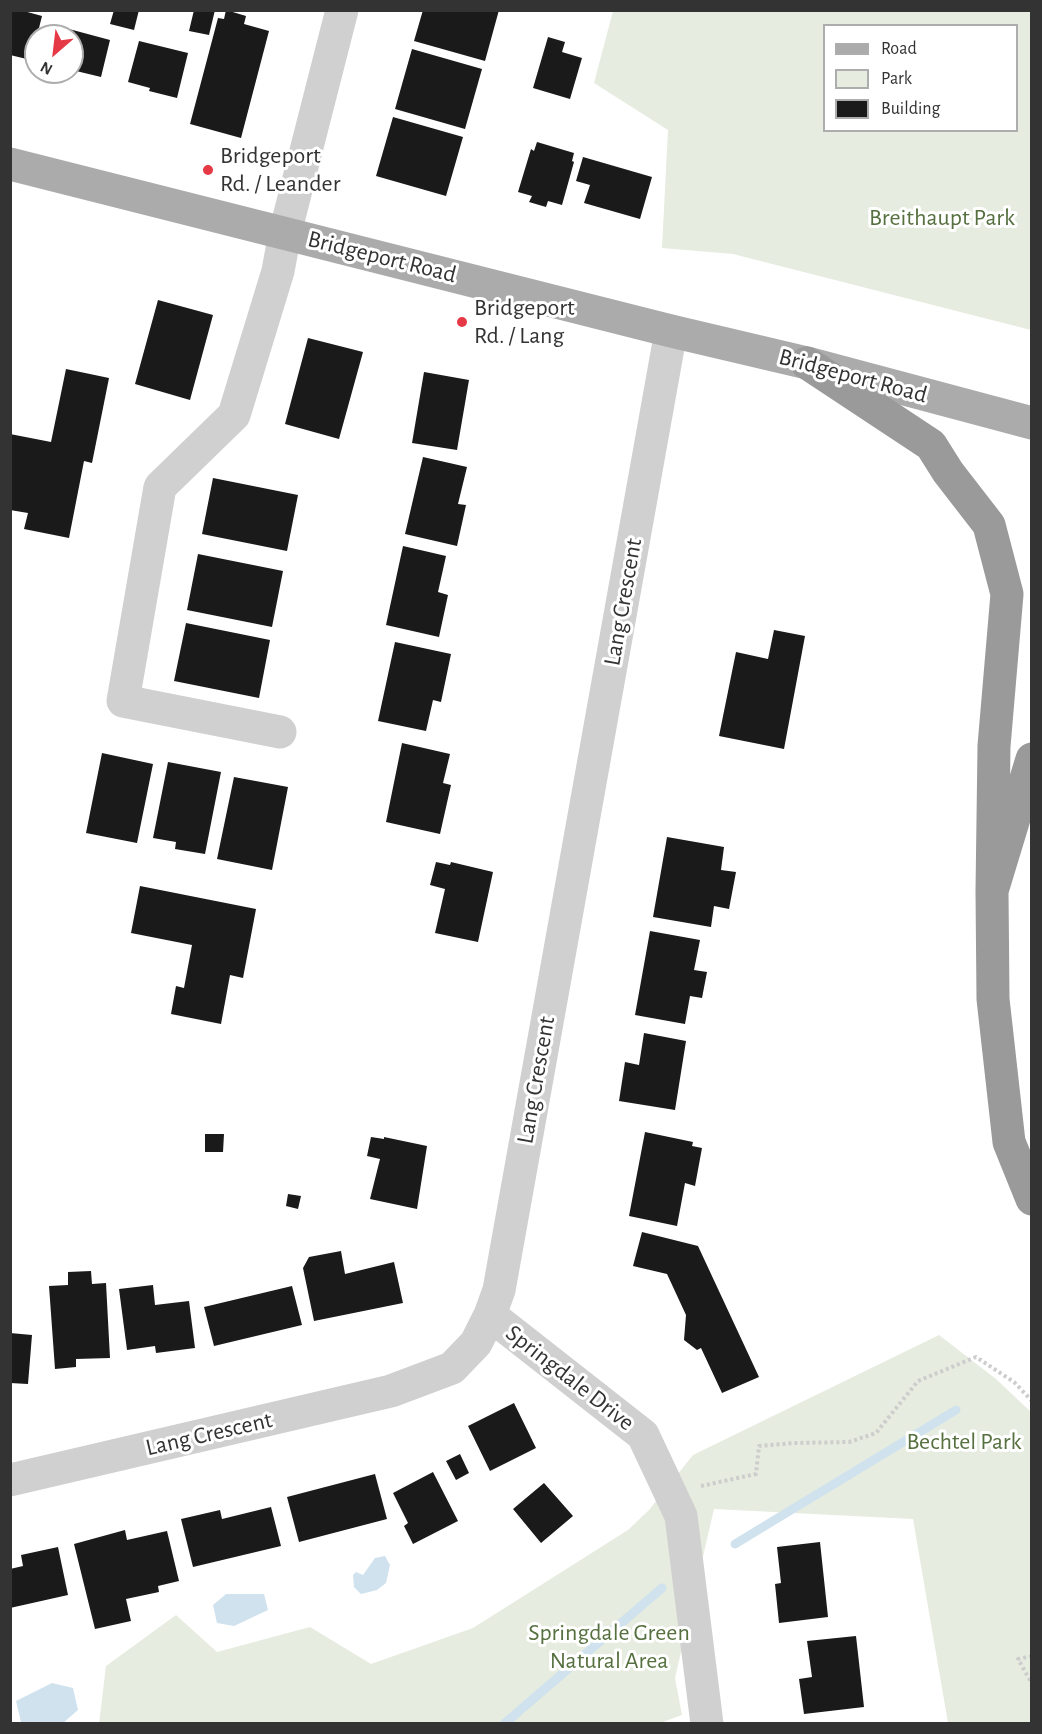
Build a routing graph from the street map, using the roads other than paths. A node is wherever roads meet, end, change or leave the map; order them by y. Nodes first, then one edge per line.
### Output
1 (342, 10) edge
2 (10, 164) edge
3 (285, 233) junction
4 (671, 331) junction
5 (807, 363) junction
6 (1032, 423) edge
7 (280, 732) dead end
8 (1032, 759) edge
9 (992, 891) junction
10 (1032, 1198) edge
11 (490, 1315) junction
12 (10, 1480) edge
13 (707, 1724) edge

1 - 3 street
2 - 3 main road, Bridgeport Road
3 - 4 main road, Bridgeport Road
3 - 7 street
4 - 5 main road, Bridgeport Road
4 - 11 street, Lang Crescent
5 - 6 main road, Bridgeport Road
5 - 9 highway
8 - 9 highway
9 - 10 highway
11 - 12 street, Lang Crescent
11 - 13 street, Springdale Drive

